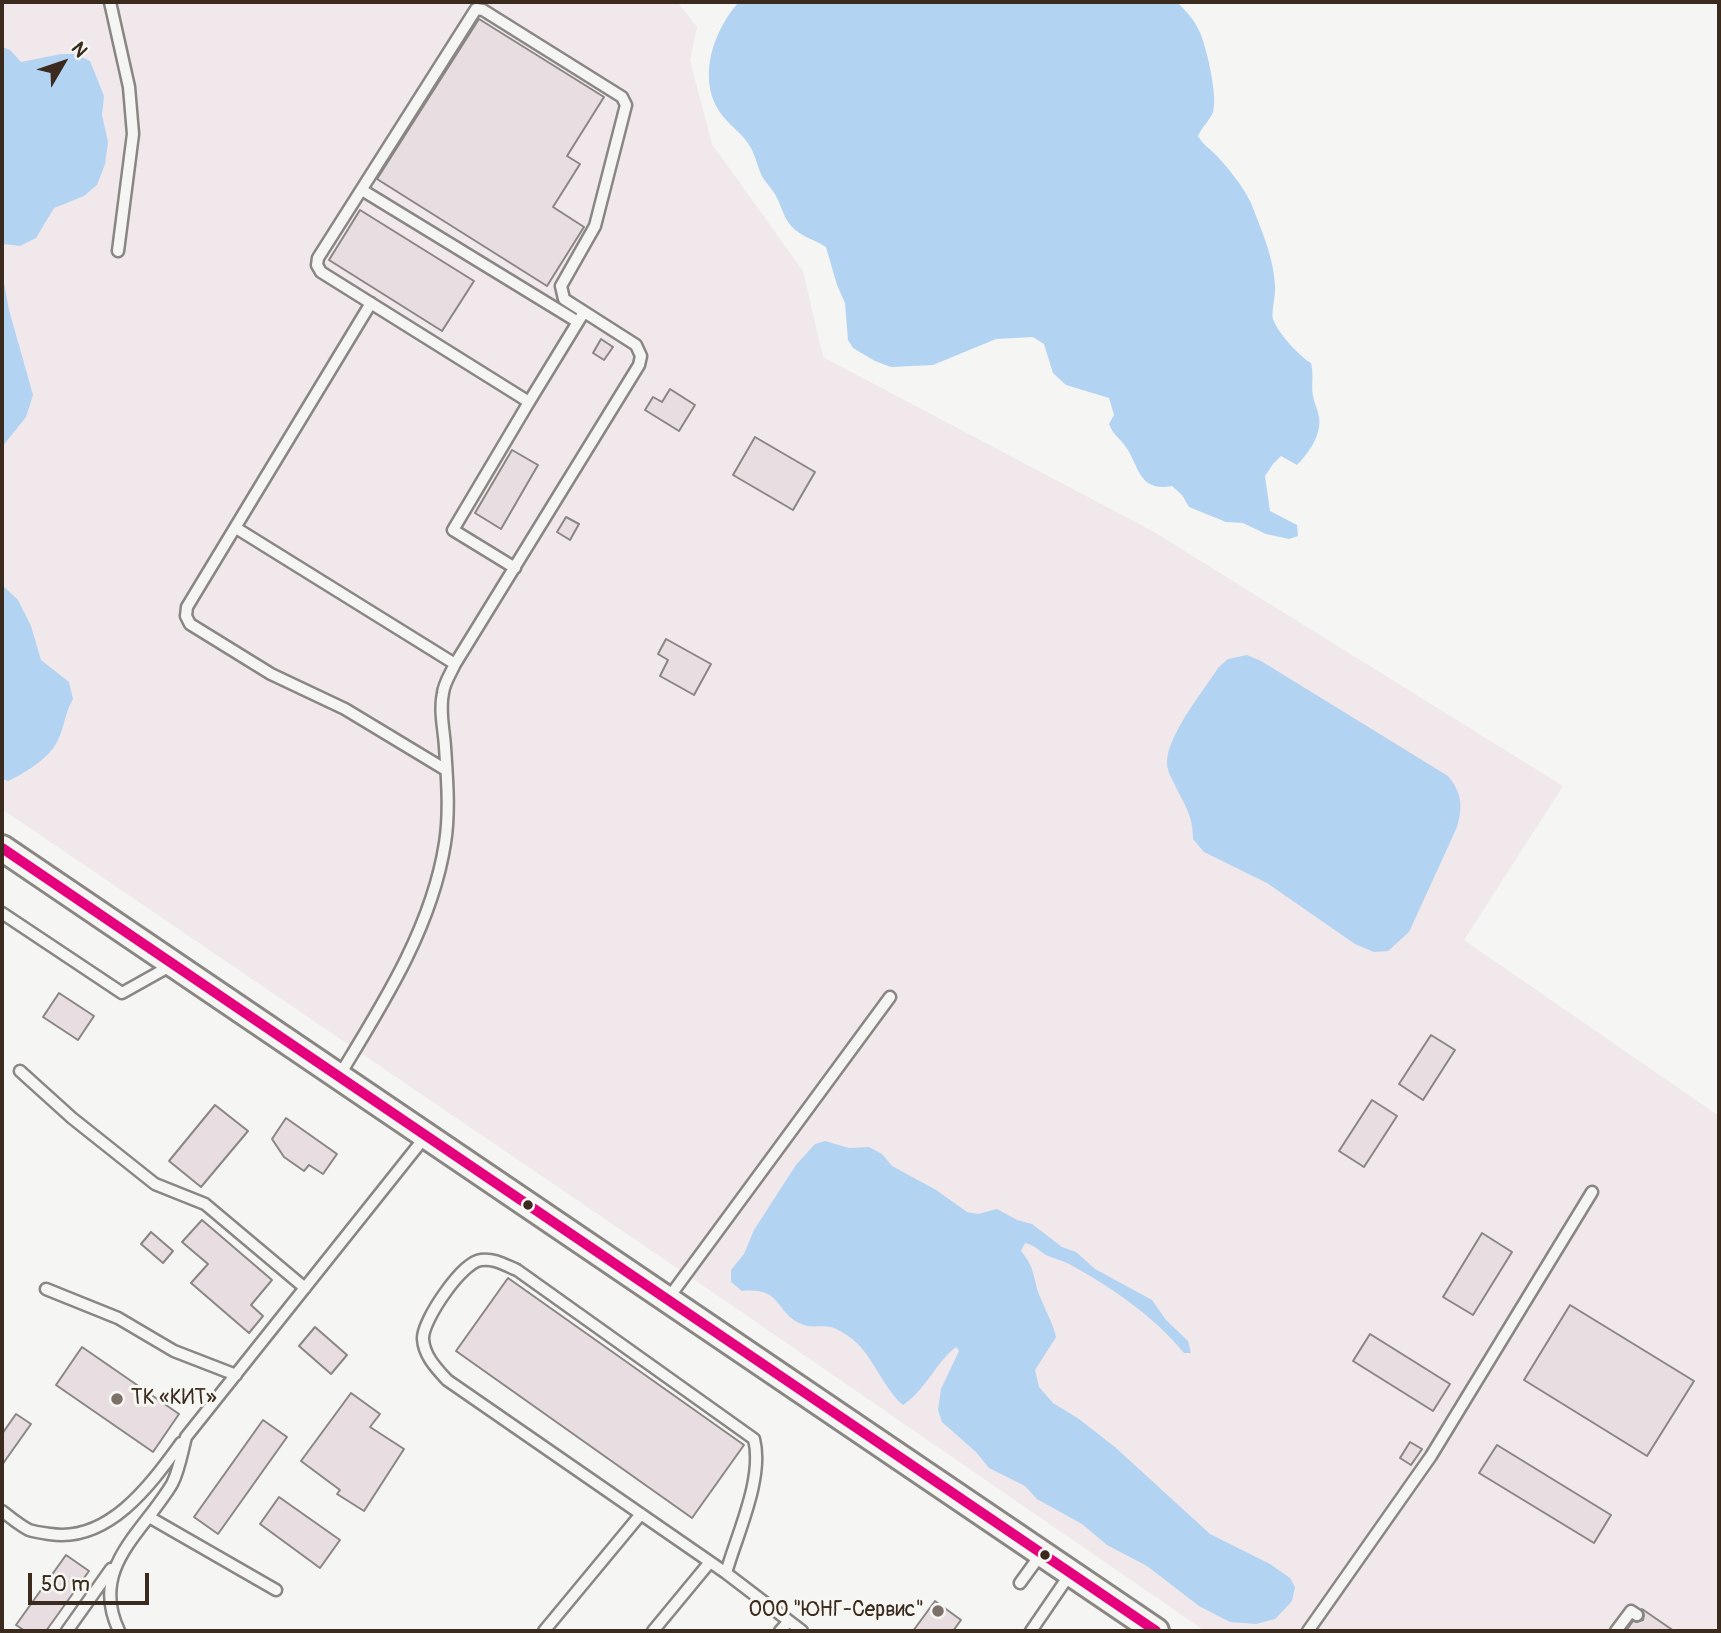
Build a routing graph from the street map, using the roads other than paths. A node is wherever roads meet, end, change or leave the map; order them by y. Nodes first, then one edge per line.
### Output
1 (110, 2) edge
2 (362, 190) junction
3 (118, 251) dead end
4 (371, 303) junction
5 (584, 312) junction
6 (578, 322) junction
7 (529, 402) junction
8 (236, 528) junction
9 (515, 568) junction
10 (456, 664) junction
11 (446, 769) junction
12 (2, 851) edge
13 (2, 912) edge
14 (174, 964) junction
15 (890, 997) dead end
16 (20, 1070) dead end
17 (338, 1076) junction
18 (426, 1137) junction
19 (1592, 1192) dead end
20 (305, 1288) junction
21 (46, 1289) dead end
22 (667, 1301) junction
23 (236, 1375) junction
24 (186, 1437) junction
25 (2, 1511) edge
26 (641, 1514) junction
27 (149, 1517) junction
28 (1041, 1554) junction
29 (121, 1555) junction
30 (710, 1562) junction
31 (726, 1573) junction
32 (1071, 1573) junction
33 (1020, 1583) dead end
34 (276, 1590) dead end
35 (1637, 1615) dead end
36 (789, 1621) junction
37 (67, 1631) edge
38 (119, 1631) edge
39 (544, 1631) edge
40 (653, 1631) edge
41 (780, 1631) edge
42 (802, 1631) edge
43 (1031, 1631) edge
44 (1156, 1631) edge
45 (1308, 1631) edge
46 (1616, 1631) edge

1 - 3 lane
2 - 4 lane
2 - 5 lane
2 - 6 lane
4 - 7 lane
4 - 8 lane
5 - 6 lane
5 - 9 lane
6 - 7 lane
7 - 9 lane
8 - 10 lane
8 - 11 lane
9 - 10 lane
10 - 11 lane
11 - 17 lane
12 - 14 street
13 - 14 lane
14 - 17 street
15 - 22 lane
16 - 20 lane
17 - 18 street
18 - 20 lane
18 - 22 street
19 - 45 lane
20 - 23 lane
21 - 23 lane
22 - 28 street
23 - 24 lane
24 - 25 lane
24 - 27 lane
26 - 30 lane
26 - 31 lane
26 - 39 lane
27 - 29 lane
27 - 34 lane
28 - 32 street
28 - 33 lane
29 - 37 lane
29 - 38 lane
30 - 31 lane
30 - 40 lane
31 - 36 lane
32 - 43 lane
32 - 44 street
35 - 46 lane
36 - 41 lane
36 - 42 lane

